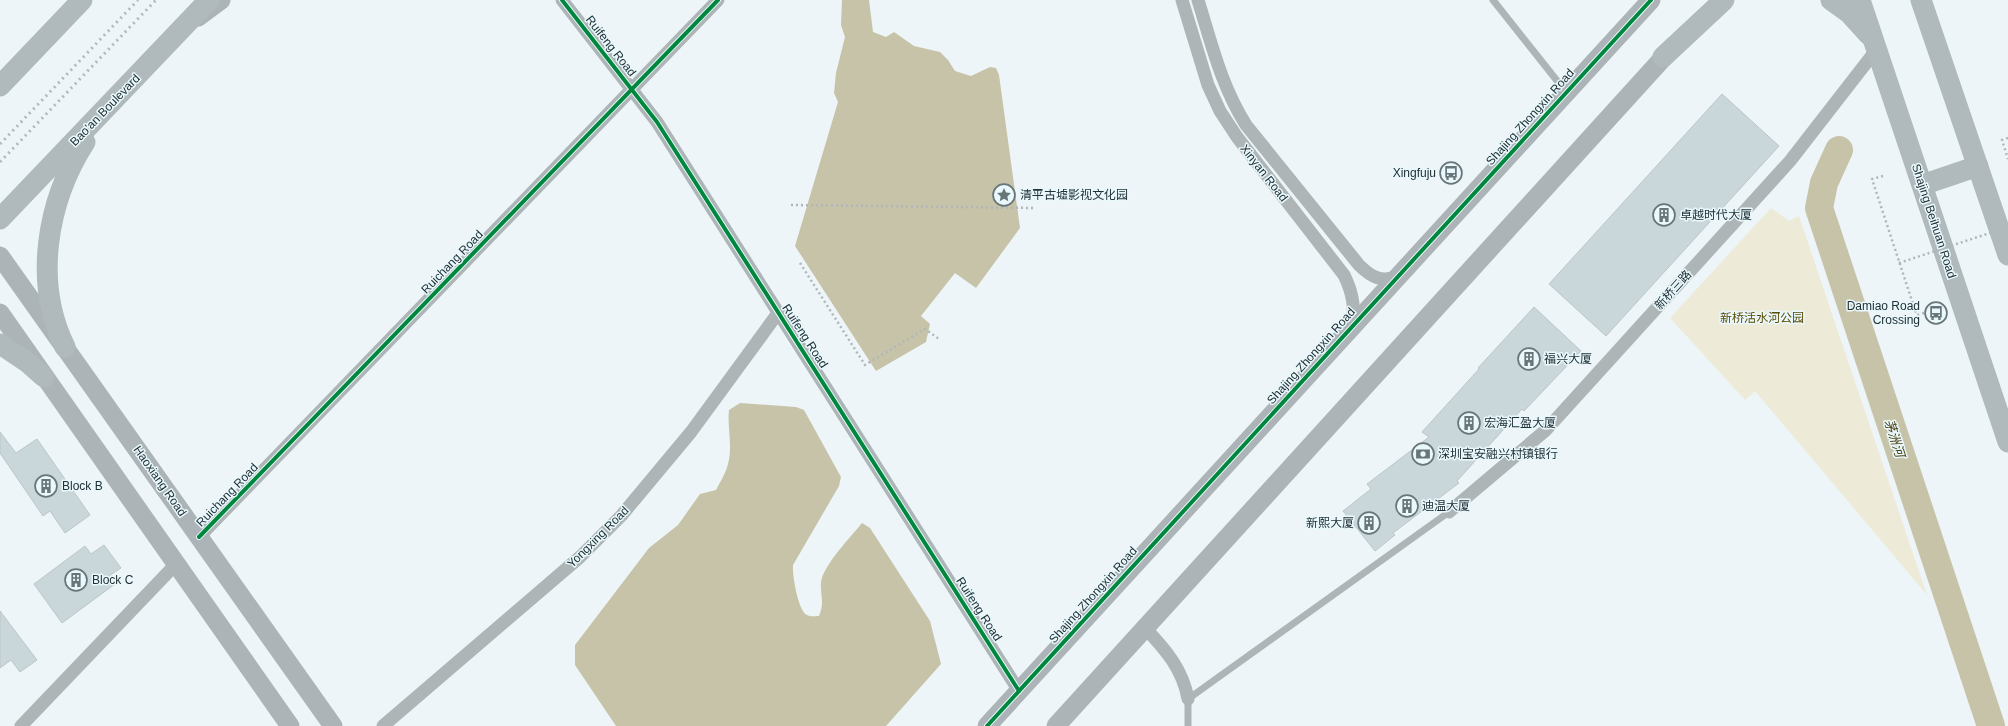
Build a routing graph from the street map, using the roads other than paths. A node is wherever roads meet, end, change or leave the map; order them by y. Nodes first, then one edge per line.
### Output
1 (82, 0) edge
2 (209, 0) edge
3 (222, 0) edge
4 (562, 0) edge
5 (718, 0) edge
6 (1182, 0) edge
7 (1198, 0) edge
8 (1493, 0) edge
9 (1651, 0) edge
10 (1716, 0) edge
11 (1724, 0) edge
12 (1832, 0) edge
13 (1860, 0) edge
14 (1922, 1) edge
15 (184, 27) junction
16 (45, 39) junction
17 (1877, 49) junction
18 (1663, 57) junction
19 (0, 69) edge
20 (0, 86) edge
21 (633, 89) junction
22 (1566, 92) junction
23 (107, 109) junction
24 (1978, 166) junction
25 (1922, 185) junction
26 (0, 219) edge
27 (2008, 255) edge
28 (0, 256) edge
29 (1398, 276) junction
30 (0, 313) edge
31 (778, 313) junction
32 (1344, 336) junction
33 (0, 344) edge
34 (64, 347) junction
35 (44, 377) junction
36 (2008, 442) edge
37 (1450, 512) joint
38 (199, 537) junction
39 (176, 564) junction
40 (1146, 629) junction
41 (1019, 691) junction
42 (1188, 699) junction
43 (21, 726) edge
44 (290, 726) edge
45 (334, 726) edge
46 (383, 726) edge
47 (987, 726) edge
48 (1056, 726) edge
49 (1188, 726) edge

1 - 16 main road
2 - 15 main road, Bao'an Boulevard
3 - 15 street
4 - 21 street, Ruifeng Road
5 - 21 street, Ruichang Road
6 - 32 street, Xinyan Road
7 - 29 street, Xinyan Road
8 - 22 lane
9 - 22 street, Shajing Zhongxin Road
10 - 18 street
11 - 18 main road
12 - 17 main road
13 - 17 main road, Shajing Beihuan Road
14 - 24 main road
15 - 23 main road, Bao'an Boulevard
16 - 19 main road
16 - 20 main road
17 - 25 main road, Shajing Beihuan Road
17 - 37 street, 新桥三路
18 - 40 street
21 - 31 street, Ruifeng Road
21 - 38 street, Ruichang Road
22 - 29 street, Shajing Zhongxin Road
23 - 26 main road, Bao'an Boulevard
23 - 34 main road
24 - 25 main road
24 - 27 main road
25 - 36 main road, Shajing Beihuan Road
28 - 34 street, Haoxiang Road
29 - 32 street, Shajing Zhongxin Road
30 - 35 street
31 - 41 street, Ruifeng Road
31 - 46 street, Yongxing Road
32 - 41 street, Shajing Zhongxin Road
33 - 35 main road
34 - 38 street, Haoxiang Road
35 - 39 street
37 - 42 lane
38 - 45 street, Haoxiang Road
39 - 43 street
39 - 44 street
40 - 42 street
40 - 48 street
41 - 47 street, Shajing Zhongxin Road
42 - 49 lane

